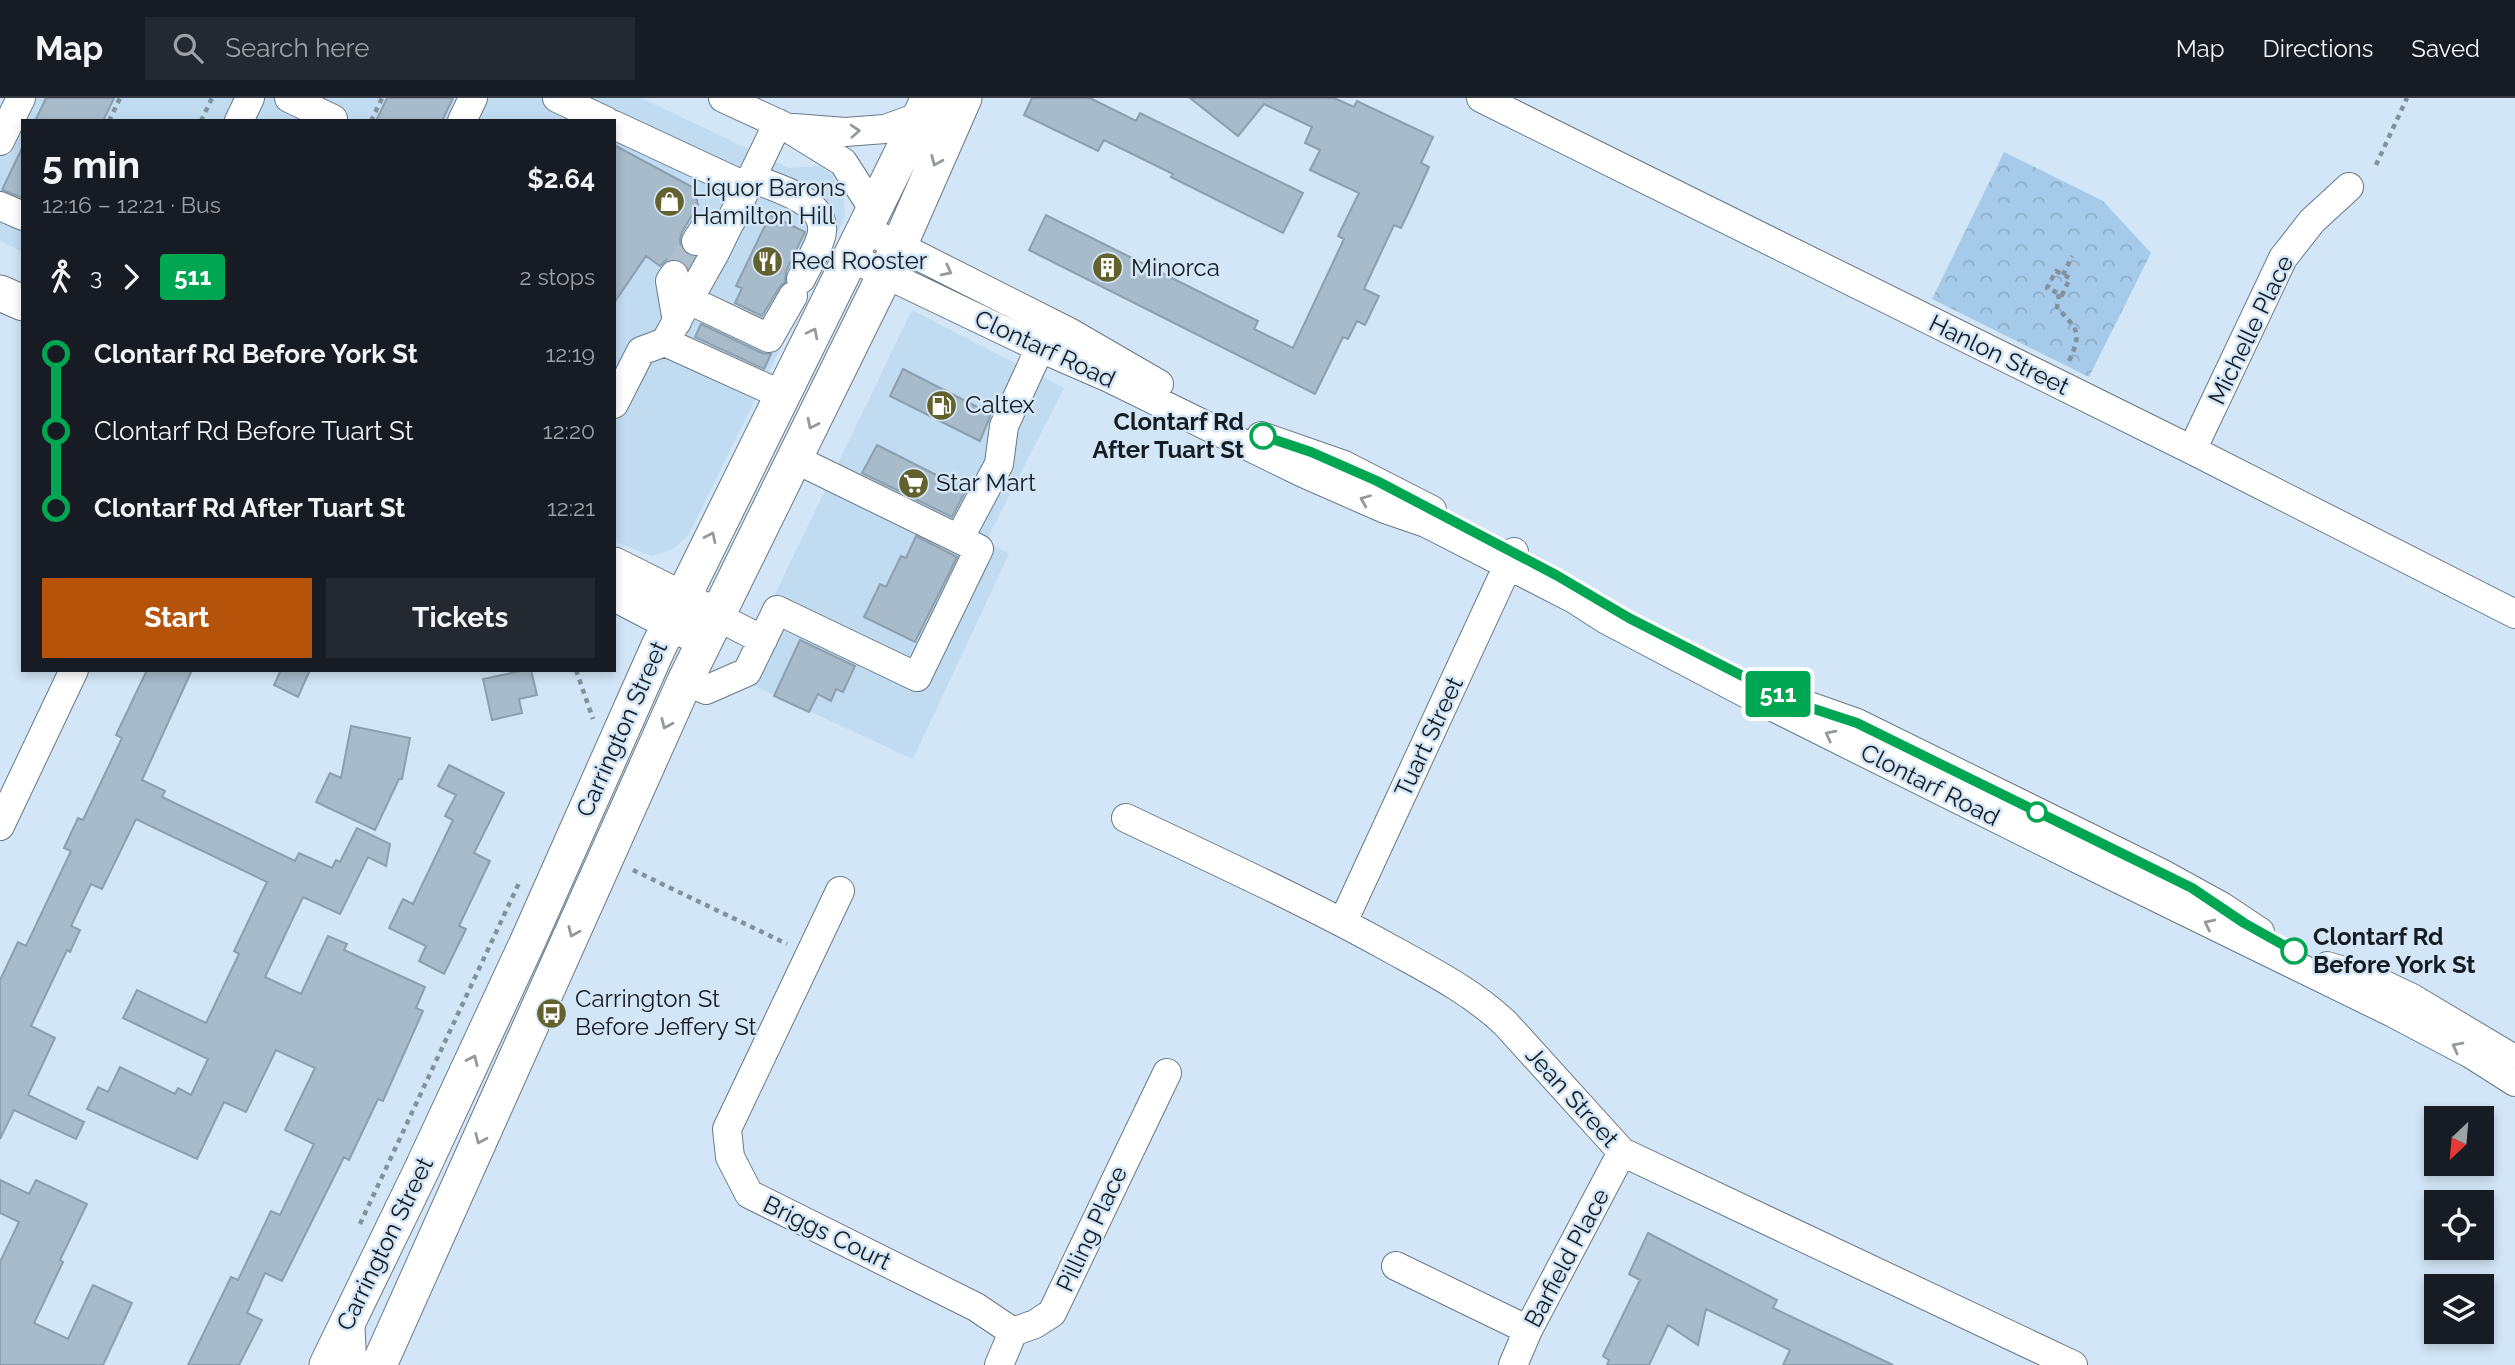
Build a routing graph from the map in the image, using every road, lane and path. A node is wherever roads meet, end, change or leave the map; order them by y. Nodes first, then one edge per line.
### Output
1 (21, 98) edge
2 (120, 98) edge
3 (212, 98) edge
4 (250, 98) edge
5 (271, 98) edge
6 (289, 98) edge
7 (382, 98) edge
8 (473, 98) edge
9 (557, 98) edge
10 (723, 98) edge
11 (964, 98) edge
12 (1481, 98) edge
13 (2407, 98) edge
14 (925, 107) edge
15 (110, 119) edge
16 (202, 119) edge
17 (240, 119) edge
18 (261, 119) edge
19 (333, 119) edge
20 (372, 119) edge
21 (463, 119) edge
22 (602, 119) edge
23 (616, 126) edge
24 (783, 126) junction
25 (0, 141) edge
26 (2376, 165) dead end
27 (749, 182) junction
28 (2349, 187) dead end
29 (0, 206) edge
30 (21, 215) edge
31 (731, 220) junction
32 (863, 232) junction
33 (696, 241) tunnel mouth
34 (2073, 256) dead end
35 (892, 260) junction
36 (0, 273) edge
37 (674, 275) tunnel mouth
38 (2063, 275) junction
39 (21, 282) edge
40 (0, 293) edge
41 (2059, 294) junction
42 (21, 302) edge
43 (677, 321) junction
44 (1040, 348) junction
45 (2065, 368) dead end
46 (782, 395) junction
47 (616, 400) edge
48 (2192, 450) junction
49 (795, 459) junction
50 (959, 539) junction
51 (1511, 559) junction
52 (616, 566) edge
53 (616, 594) edge
54 (676, 610) junction
55 (2515, 614) edge
56 (710, 628) junction
57 (763, 640) junction
58 (73, 672) edge
59 (577, 672) edge
60 (685, 681) junction
61 (595, 723) dead end
62 (1126, 818) dead end
63 (0, 826) edge
64 (633, 870) dead end
65 (519, 882) dead end
66 (841, 891) dead end
67 (1343, 922) junction
68 (810, 955) junction
69 (2515, 1060) edge
70 (1167, 1073) dead end
71 (2515, 1082) edge
72 (1622, 1152) junction
73 (356, 1231) dead end
74 (1396, 1266) dead end
75 (350, 1317) junction
76 (1528, 1330) junction
77 (1013, 1332) junction
78 (327, 1365) edge
79 (356, 1365) edge
80 (379, 1365) edge
81 (999, 1365) edge
82 (1513, 1365) edge
83 (2073, 1365) edge

1 - 25 street
2 - 15 path
3 - 16 path
4 - 17 street
5 - 18 street
6 - 19 street
7 - 20 path
8 - 21 street
9 - 22 street
10 - 24 street
11 -> 35 main road, Carrington Street
12 - 48 street, Hanlon Street
13 - 26 path
24 -> 14 street
14 - 32 main road, Carrington Street
23 - 27 street
24 - 27 street
24 - 32 street
27 - 31 street
27 - 43 street
28 - 48 street, Michelle Place
29 - 30 street
31 - 33 street
31 - 43 street
32 - 35 street, Clontarf Road
46 -> 32 main road, Carrington Street
34 - 38 path
35 - 44 street, Clontarf Road
35 -> 49 main road, Carrington Street
35 -> 51 street, Clontarf Road
36 - 39 main road
37 - 43 street
38 - 41 path
38 - 41 path
40 - 42 main road
41 - 45 path
43 - 46 street
43 - 47 street
44 - 50 street
51 -> 44 street, Clontarf Road
54 -> 46 main road, Carrington Street
48 - 55 street, Hanlon Street
49 - 50 street
49 - 56 main road, Carrington Street
50 - 57 street
51 - 67 street, Tuart Street
51 - 69 street, Clontarf Road
71 -> 51 street, Clontarf Road
52 - 54 main road
53 - 54 main road
54 - 56 main road
75 -> 54 main road, Carrington Street
56 - 57 street
56 - 60 main road, Carrington Street
57 - 60 street
58 - 63 street
59 - 61 path
60 -> 80 main road, Carrington Street
62 - 67 street, Jean Street
64 - 68 path
65 - 73 path
66 - 68 street, Briggs Court
67 - 72 street, Jean Street
68 - 77 street, Briggs Court
70 - 77 street, Pilling Place
72 - 76 street, Barfield Place
72 - 83 street, Jean Street
74 - 76 street
75 - 78 main road, Carrington Street
75 - 79 street
76 - 82 street, Barfield Place
77 - 81 street

